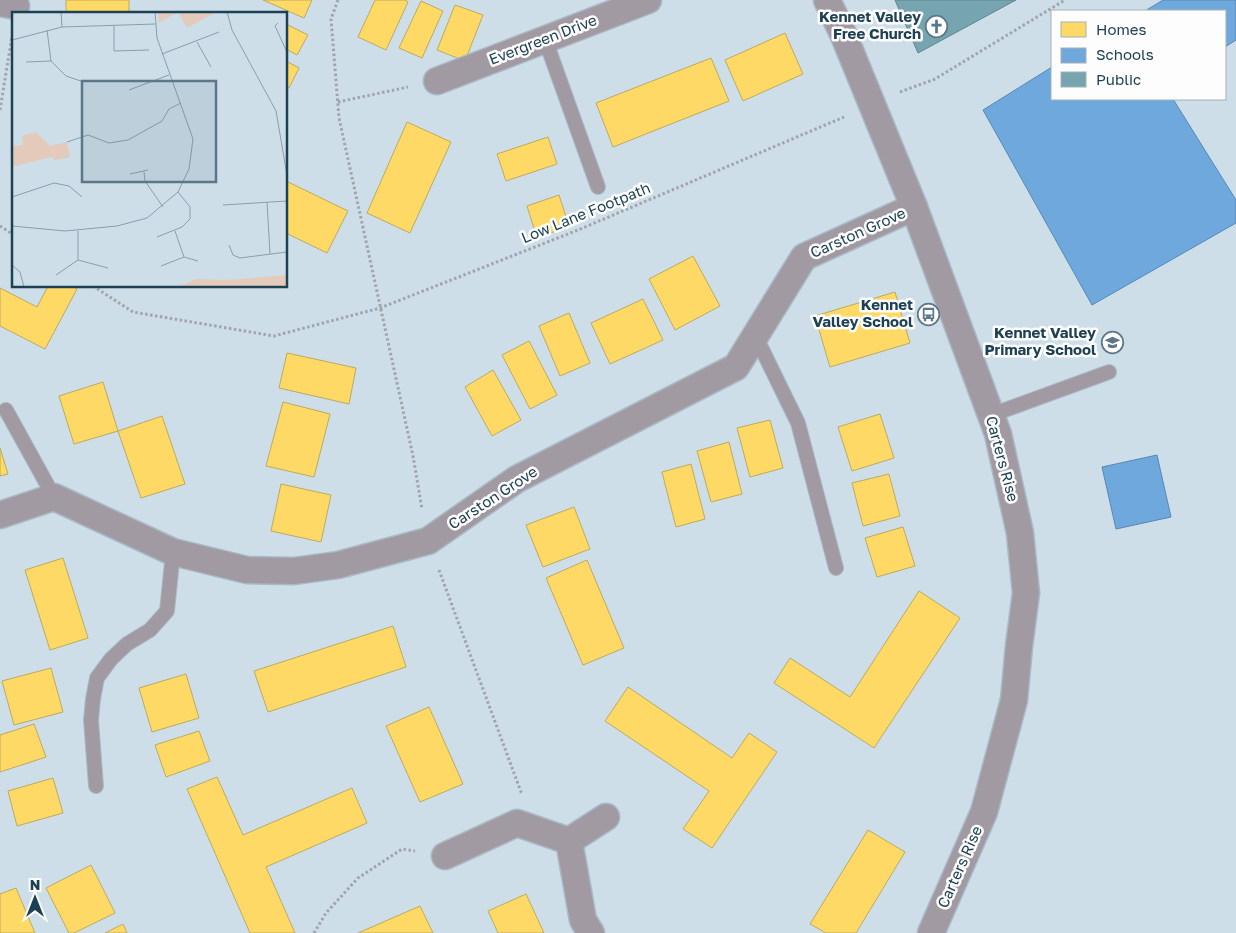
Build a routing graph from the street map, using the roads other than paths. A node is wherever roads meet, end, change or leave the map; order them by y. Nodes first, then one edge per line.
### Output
1 (648, 0) edge
2 (827, 0) edge
3 (545, 39) junction
4 (437, 81) road end
5 (598, 187) dead end
6 (914, 207) junction
7 (756, 335) junction
8 (1109, 372) dead end
9 (6, 410) dead end
10 (991, 415) junction
11 (54, 497) junction
12 (0, 515) edge
13 (173, 552) junction
14 (836, 568) dead end
15 (96, 786) dead end
16 (606, 817) dead end
17 (569, 841) junction
18 (445, 856) road end
19 (591, 933) edge
20 (931, 933) edge

1 - 3 street, Evergreen Drive
2 - 6 street, Carters Rise
3 - 4 street, Evergreen Drive
3 - 5 lane
6 - 7 street, Carston Grove
6 - 10 street, Carters Rise
7 - 13 street, Carston Grove
7 - 14 lane
8 - 10 lane
9 - 11 lane
10 - 20 street, Carters Rise
11 - 12 street
11 - 13 street, Carston Grove
13 - 15 lane
16 - 17 street
17 - 18 street
17 - 19 street

